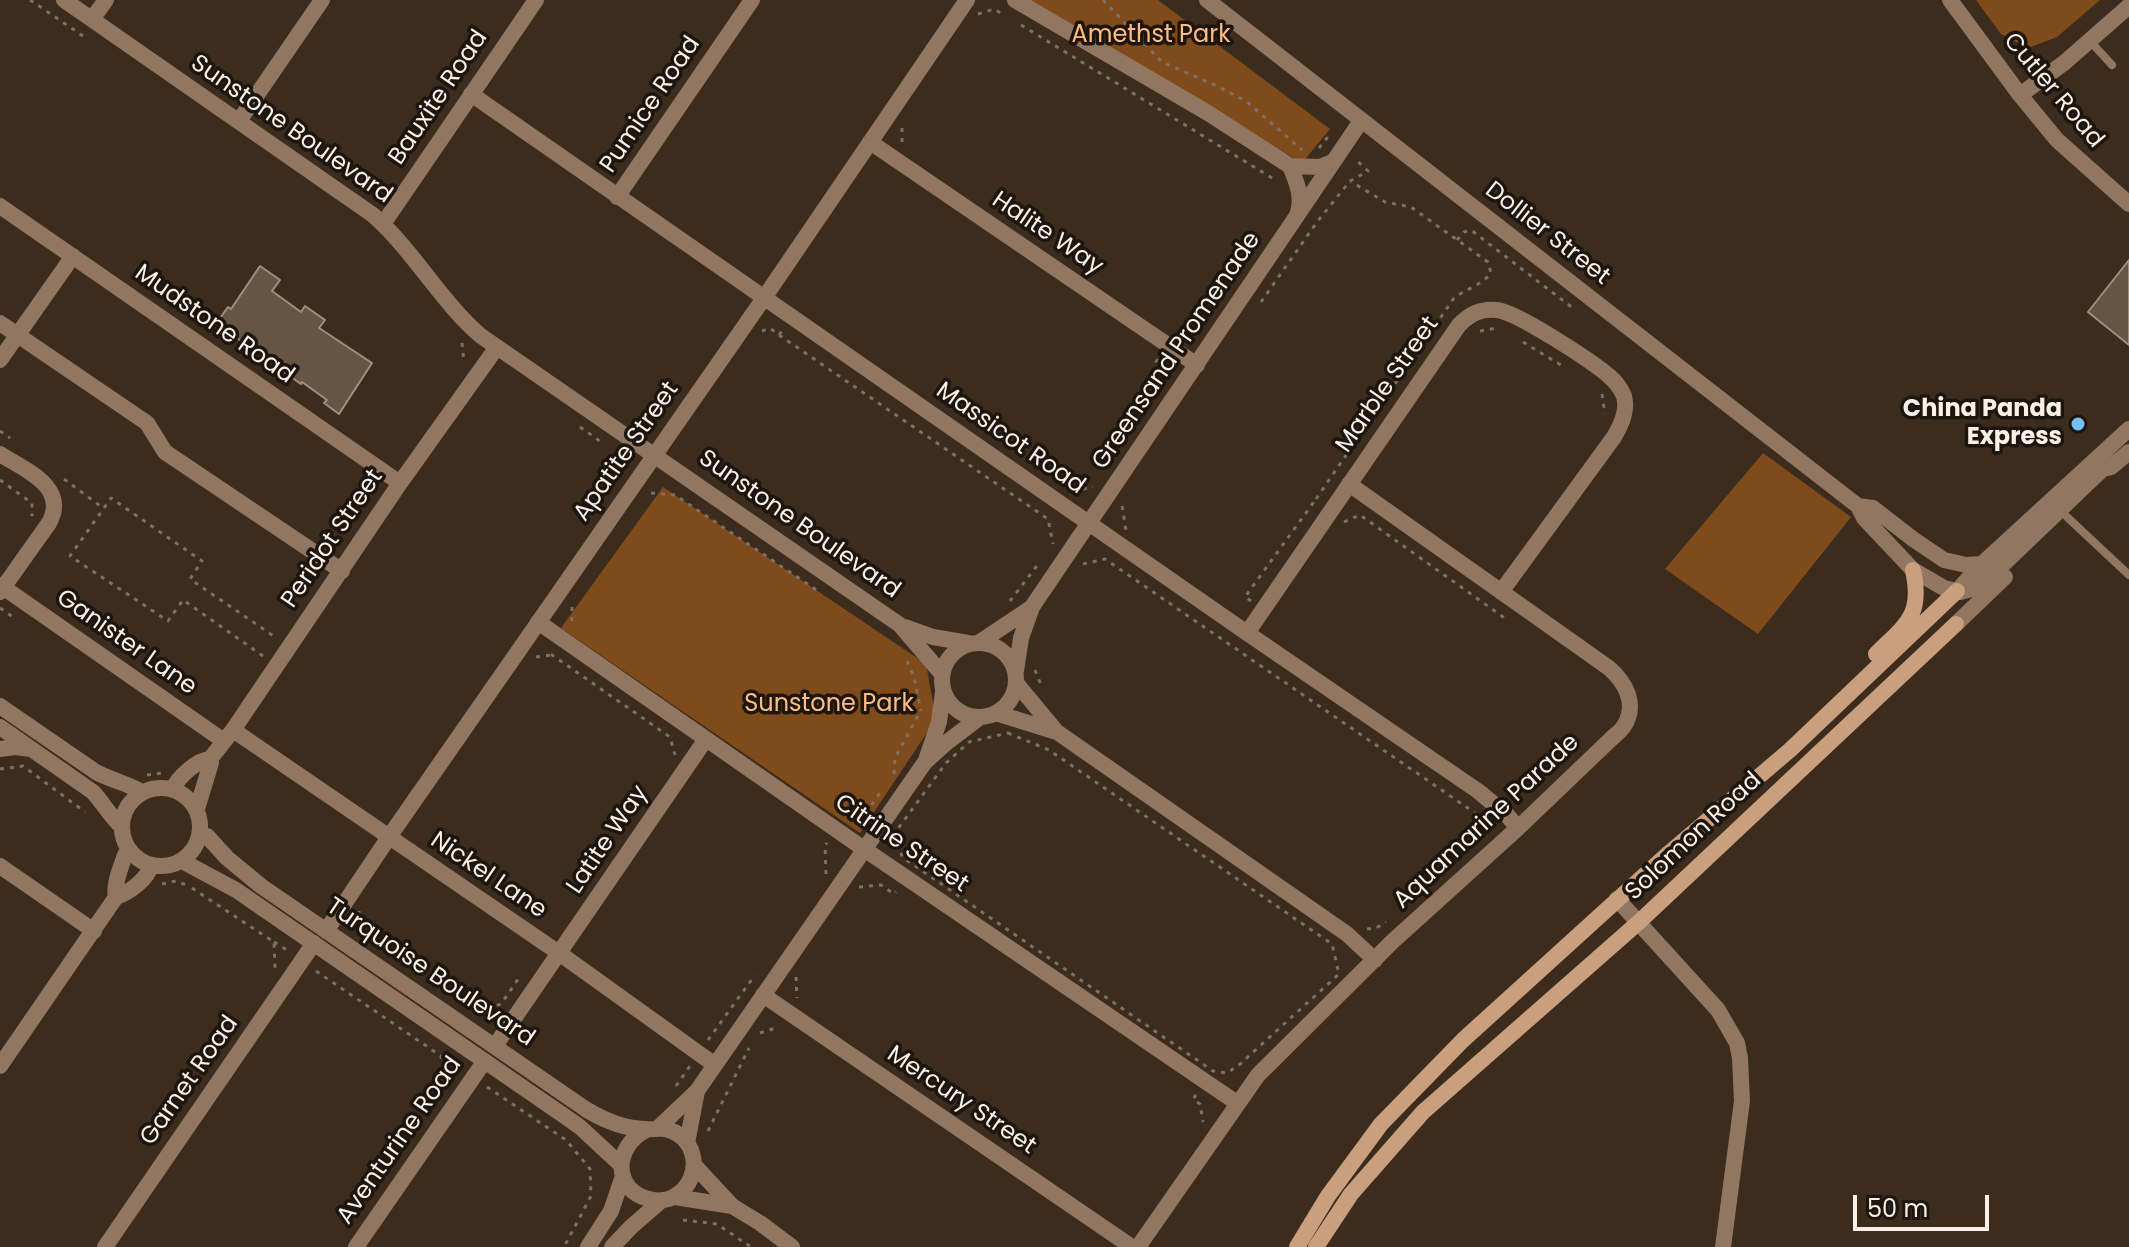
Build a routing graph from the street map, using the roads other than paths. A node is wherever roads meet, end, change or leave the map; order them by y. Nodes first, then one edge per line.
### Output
1 (64, 0) edge
2 (106, 0) edge
3 (322, 0) edge
4 (536, 0) edge
5 (752, 0) edge
6 (967, 0) edge
7 (1015, 0) edge
8 (1207, 0) edge
9 (1950, 0) edge
10 (2129, 6) edge
11 (92, 19) junction
12 (2089, 40) junction
13 (2112, 65) dead end
14 (471, 94) junction
15 (2020, 95) junction
16 (239, 121) junction
17 (1361, 121) junction
18 (870, 142) junction
19 (1334, 161) junction
20 (1290, 166) junction
21 (617, 197) junction
22 (2129, 204) edge
23 (0, 206) edge
24 (1294, 221) junction
25 (383, 224) junction
26 (73, 256) junction
27 (764, 298) junction
28 (0, 323) edge
29 (17, 335) junction
30 (497, 347) junction
31 (0, 360) edge
32 (1197, 365) junction
33 (2129, 429) edge
34 (0, 454) edge
35 (655, 454) junction
36 (2127, 456) edge
37 (2111, 467) junction
38 (400, 483) junction
39 (1349, 484) junction
40 (1858, 506) junction
41 (2067, 517) junction
42 (1089, 523) junction
43 (1982, 564) junction
44 (1913, 570) junction
45 (342, 571) junction
46 (2129, 575) edge
47 (1, 588) edge
48 (1957, 591) junction
49 (1501, 592) junction
50 (1032, 607) junction
51 (538, 622) junction
52 (1956, 624) joint
53 (900, 625) junction
54 (1247, 633) junction
55 (974, 643) junction
56 (942, 674) junction
57 (1016, 677) junction
58 (943, 692) junction
59 (0, 706) edge
60 (996, 713) junction
61 (979, 718) junction
62 (0, 727) edge
63 (1057, 732) junction
64 (228, 736) junction
65 (706, 739) junction
66 (0, 749) edge
67 (32, 750) junction
68 (1790, 750) junction
69 (210, 759) junction
70 (925, 762) junction
71 (173, 789) junction
72 (141, 792) junction
73 (197, 809) junction
74 (121, 826) junction
75 (1518, 828) junction
76 (200, 834) junction
77 (389, 837) junction
78 (864, 849) junction
79 (131, 852) junction
80 (182, 861) junction
81 (151, 865) junction
82 (0, 866) edge
83 (116, 897) junction
84 (1617, 899) junction
85 (1639, 922) junction
86 (94, 931) junction
87 (320, 937) junction
88 (559, 953) junction
89 (1375, 960) junction
90 (763, 995) junction
91 (495, 1046) junction
92 (484, 1062) junction
93 (715, 1065) junction
94 (0, 1066) edge
95 (697, 1091) junction
96 (1237, 1103) junction
97 (652, 1129) junction
98 (687, 1143) junction
99 (695, 1166) junction
100 (622, 1170) junction
101 (668, 1199) junction
102 (732, 1206) junction
103 (105, 1247) edge
104 (356, 1247) edge
105 (588, 1247) edge
106 (612, 1247) edge
107 (792, 1247) edge
108 (1135, 1247) edge
109 (1297, 1247) edge
110 (1316, 1247) edge
111 (1723, 1247) edge

1 - 11 street, Sunstone Boulevard
2 - 11 street
3 - 16 street
4 - 14 street, Bauxite Road
5 - 21 street, Pumice Road
6 - 18 street, Apatite Street
7 - 20 street
8 - 17 street, Dollier Street
9 - 15 street, Cutler Road
10 - 12 street
11 - 16 street, Sunstone Boulevard
12 - 13 lane
12 - 15 street
14 - 21 street, Massicot Road
14 - 25 street, Bauxite Road
15 - 22 street, Cutler Road
16 - 25 street, Sunstone Boulevard
17 - 19 street, Greensand Promenade
17 - 40 street, Dollier Street
18 - 27 street, Apatite Street
18 - 32 street, Halite Way
19 - 20 street
19 - 24 street, Greensand Promenade
20 - 24 street
21 - 27 street, Massicot Road
23 - 26 street, Mudstone Road
24 - 32 street, Greensand Promenade
25 - 30 street, Sunstone Boulevard
26 - 29 street
26 - 38 street, Mudstone Road
27 - 35 street, Apatite Street
27 - 42 street, Massicot Road
28 - 29 street
29 - 31 street
29 - 45 street
30 - 35 street, Sunstone Boulevard
30 - 38 street, Peridot Street
32 - 42 street, Greensand Promenade
33 - 43 street, Solomon Road
34 - 47 street
35 - 51 street, Apatite Street
35 - 53 street, Sunstone Boulevard
36 - 37 street, Solomon Road
37 - 41 street, Solomon Road
37 - 48 street, Solomon Road
38 - 45 street, Peridot Street
39 - 49 street, Aquamarine Parade
39 - 49 street, Marble Street
39 - 54 street, Marble Street
40 - 43 street, Dollier Street
40 - 44 street, Dollier Street
41 - 46 lane
41 - 52 street, Solomon Road
42 - 50 street, Greensand Promenade
42 - 54 street, Massicot Road
43 - 48 street, Solomon Road
44 - 48 street, Dollier Street
44 - 68 main road, Solomon Road
45 - 64 street, Peridot Street
47 - 64 street, Ganister Lane
48 - 68 main road, Solomon Road
49 - 75 street, Aquamarine Parade
50 - 55 street, Greensand Promenade
50 - 57 street, Greensand Promenade
51 - 65 street, Citrine Street
51 - 77 street, Apatite Street
52 - 85 main road, Solomon Road
53 - 55 street, Sunstone Boulevard
53 - 56 street, Sunstone Boulevard
54 - 75 street, Massicot Road
55 - 56 street
55 - 57 street
56 - 58 street
57 - 60 street
57 - 63 street
58 - 61 street
58 - 70 street
59 - 72 street
60 - 61 street
60 - 63 street
61 - 70 street
62 - 67 street
63 - 89 street
64 - 69 street, Peridot Street
64 - 77 street, Nickel Lane
65 - 78 street, Citrine Street
65 - 88 street, Latite Way
66 - 67 street
67 - 74 street
68 - 84 main road, Solomon Road
69 - 71 street, Peridot Street
69 - 73 street, Peridot Street
70 - 78 street
71 - 72 street
71 - 73 street
72 - 74 street
73 - 76 street
74 - 79 street
75 - 89 street, Aquamarine Parade
76 - 80 street
76 - 87 street, Turquoise Boulevard
77 - 87 street, Apatite Street
77 - 88 street, Nickel Lane
78 - 90 street
78 - 96 street, Citrine Street
79 - 81 street
79 - 83 street
80 - 81 street
80 - 87 street, Turquoise Boulevard
81 - 83 street
82 - 86 street
83 - 86 street
84 - 85 street
84 - 109 main road, Solomon Road
85 - 110 main road, Solomon Road
85 - 111 street
86 - 94 street
87 - 91 street, Turquoise Boulevard
87 - 92 street, Turquoise Boulevard
87 - 103 street, Garnet Road
88 - 91 street, Latite Way
88 - 93 street, Nickel Lane
89 - 96 street, Aquamarine Parade
90 - 93 street
90 - 108 street, Mercury Street
91 - 97 street, Turquoise Boulevard
92 - 100 street, Turquoise Boulevard
92 - 104 street, Aventurine Road
93 - 95 street
95 - 97 street
95 - 98 street
96 - 108 street, Aquamarine Parade
97 - 98 street
97 - 100 street
98 - 99 street
99 - 101 street
99 - 102 street
100 - 101 street
100 - 105 street
101 - 102 street
101 - 106 street
102 - 107 street

